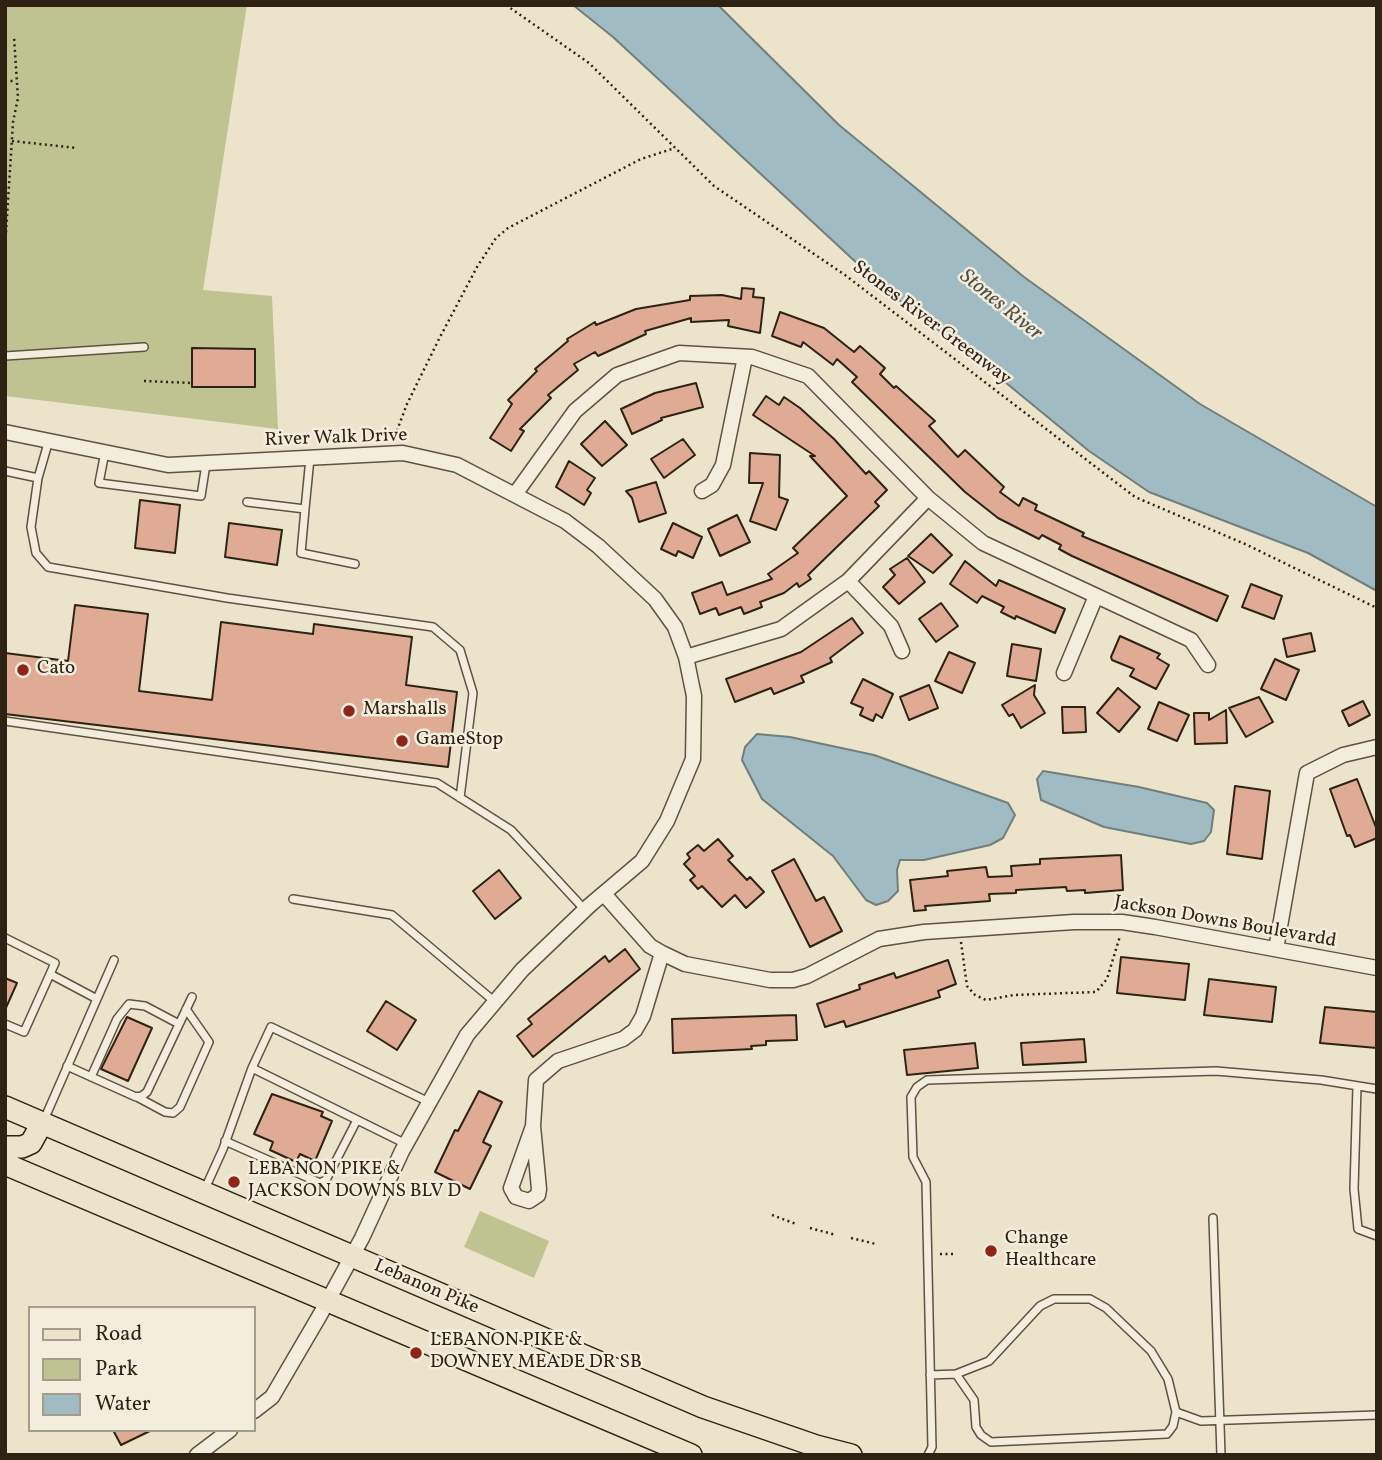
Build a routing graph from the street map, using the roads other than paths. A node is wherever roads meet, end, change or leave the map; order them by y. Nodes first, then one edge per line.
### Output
1 (144, 348) dead end
2 (5, 356) edge
3 (745, 357) junction
4 (5, 432) edge
5 (49, 440) junction
6 (106, 451) junction
7 (310, 458) junction
8 (206, 463) junction
9 (5, 471) edge
10 (38, 478) junction
11 (702, 491) dead end
12 (516, 494) junction
13 (928, 498) junction
14 (247, 502) dead end
15 (304, 509) junction
16 (355, 564) dead end
17 (848, 581) junction
18 (1097, 596) junction
19 (902, 650) dead end
20 (686, 657) junction
21 (1208, 665) dead end
22 (1064, 673) dead end
23 (5, 721) edge
24 (1377, 747) edge
25 (460, 798) junction
26 (604, 894) junction
27 (293, 899) dead end
28 (585, 910) junction
29 (5, 938) edge
30 (1276, 950) junction
31 (662, 953) junction
32 (114, 960) dead end
33 (1377, 968) edge
34 (50, 974) junction
35 (192, 997) dead end
36 (97, 999) junction
37 (495, 1002) junction
38 (186, 1009) junction
39 (5, 1024) edge
40 (179, 1024) junction
41 (67, 1066) junction
42 (252, 1068) junction
43 (91, 1077) junction
44 (1357, 1086) junction
45 (1377, 1089) edge
46 (136, 1097) junction
47 (429, 1103) junction
48 (5, 1107) edge
49 (357, 1119) junction
50 (42, 1123) junction
51 (533, 1126) dead end
52 (225, 1141) junction
53 (406, 1144) junction
54 (5, 1147) edge
55 (5, 1164) edge
56 (203, 1192) junction
57 (1213, 1218) dead end
58 (1377, 1236) edge
59 (352, 1256) junction
60 (328, 1301) junction
61 (956, 1374) junction
62 (930, 1375) junction
63 (256, 1409) edge
64 (1176, 1412) junction
65 (1377, 1415) edge
66 (1220, 1421) junction
67 (227, 1432) edge
68 (197, 1455) edge
69 (691, 1455) edge
70 (850, 1455) edge
71 (928, 1455) edge
72 (1221, 1455) edge

1 - 2 lane
3 - 11 street
3 - 12 street
3 - 13 street
4 - 5 street, River Walk Drive
5 - 6 street, River Walk Drive
5 - 10 lane
6 - 8 street, River Walk Drive
6 - 8 lane
7 - 8 street, River Walk Drive
7 - 12 street, River Walk Drive
7 - 15 lane
9 - 10 lane
10 - 25 lane
12 - 20 street, River Walk Drive
13 - 17 street
13 - 18 street
14 - 15 lane
15 - 16 lane
17 - 19 street
17 - 20 street
18 - 21 street
18 - 22 street
20 - 26 street, River Walk Drive
23 - 25 lane
24 - 30 street
25 - 28 lane
26 - 28 street, River Walk Drive
26 - 31 street, Jackson Downs Boulevardd
27 - 37 lane
28 - 37 street, River Walk Drive
29 - 34 lane
30 - 31 street, Jackson Downs Boulevardd
30 - 33 street, Jackson Downs Boulevardd
31 - 51 street
32 - 36 lane
34 - 36 lane
34 - 39 lane
35 - 38 lane
36 - 41 lane
37 - 47 street, River Walk Drive
38 - 40 lane
38 - 46 lane
40 - 43 lane
40 - 46 lane
41 - 43 lane
41 - 50 lane
42 - 47 lane
42 - 49 lane
42 - 52 lane
43 - 46 lane
44 - 45 lane
44 - 58 lane
44 - 62 lane
47 - 53 street, River Walk Drive
48 - 50 main road, Lebanon Pike
49 - 52 lane
49 - 53 lane
50 - 54 main road
50 - 56 main road, Lebanon Pike
52 - 56 lane
53 - 59 street, River Walk Drive
55 - 60 main road
56 - 59 main road, Lebanon Pike
57 - 66 lane
59 - 60 street, River Walk Drive
59 - 70 main road, Lebanon Pike
60 - 63 street, River Walk Drive
60 - 69 main road
61 - 62 lane
61 - 64 lane
61 - 64 lane
62 - 71 lane
64 - 66 lane
65 - 66 lane
66 - 72 lane
67 - 68 street

